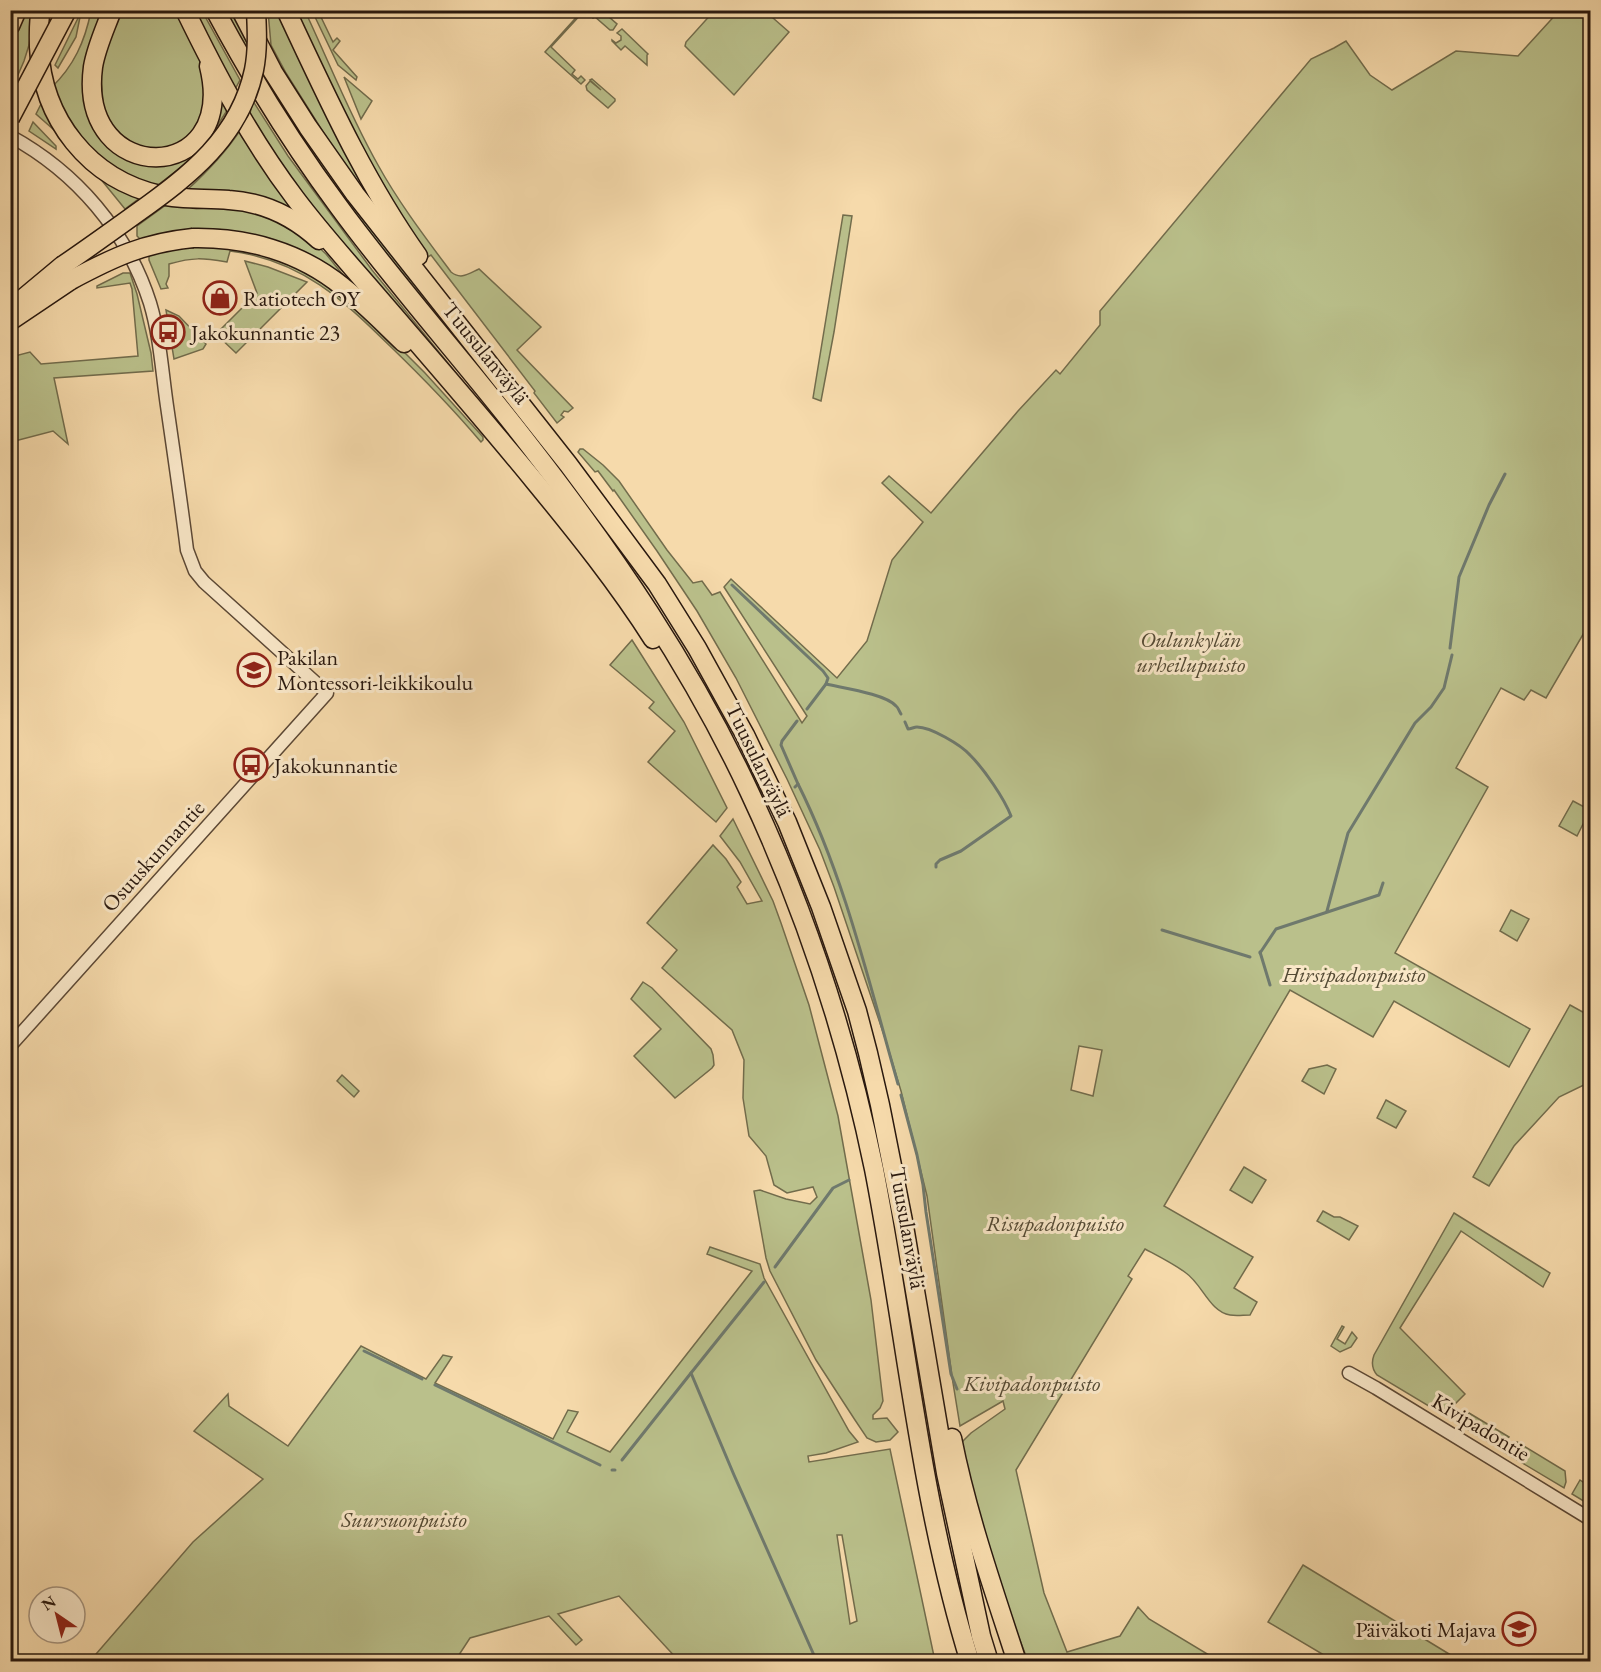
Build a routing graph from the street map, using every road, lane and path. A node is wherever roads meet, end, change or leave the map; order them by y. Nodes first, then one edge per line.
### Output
1 (17, 10) edge
2 (41, 10) edge
3 (67, 10) edge
4 (112, 10) edge
5 (185, 10) edge
6 (215, 10) edge
7 (241, 10) edge
8 (256, 10) edge
9 (286, 10) edge
10 (10, 26) edge
11 (200, 42) junction
12 (10, 118) edge
13 (10, 136) edge
14 (66, 273) junction
15 (371, 290) junction
16 (10, 309) edge
17 (10, 321) edge
18 (493, 367) junction
19 (479, 415) junction
20 (549, 485) junction
21 (10, 1046) edge
22 (919, 1309) junction
23 (1349, 1373) dead end
24 (1590, 1519) edge
25 (969, 1662) edge
26 (989, 1662) edge
27 (1017, 1662) edge

1 - 10 highway
2 - 15 highway
3 - 12 highway, bridge
4 - 11 highway
5 - 11 highway
6 - 20 highway, Tuusulanväylä
7 - 18 highway, Tuusulanväylä
8 - 14 highway, bridge
9 - 18 highway
11 - 15 highway
13 - 21 street, Osuuskunnantie
14 - 16 highway
14 - 17 highway
14 - 19 highway, bridge
15 - 19 highway
18 - 22 highway, Tuusulanväylä
19 - 20 highway
20 - 25 highway, Tuusulanväylä
22 - 26 highway, Tuusulanväylä
22 - 27 highway
23 - 24 street, Kivipadontie

